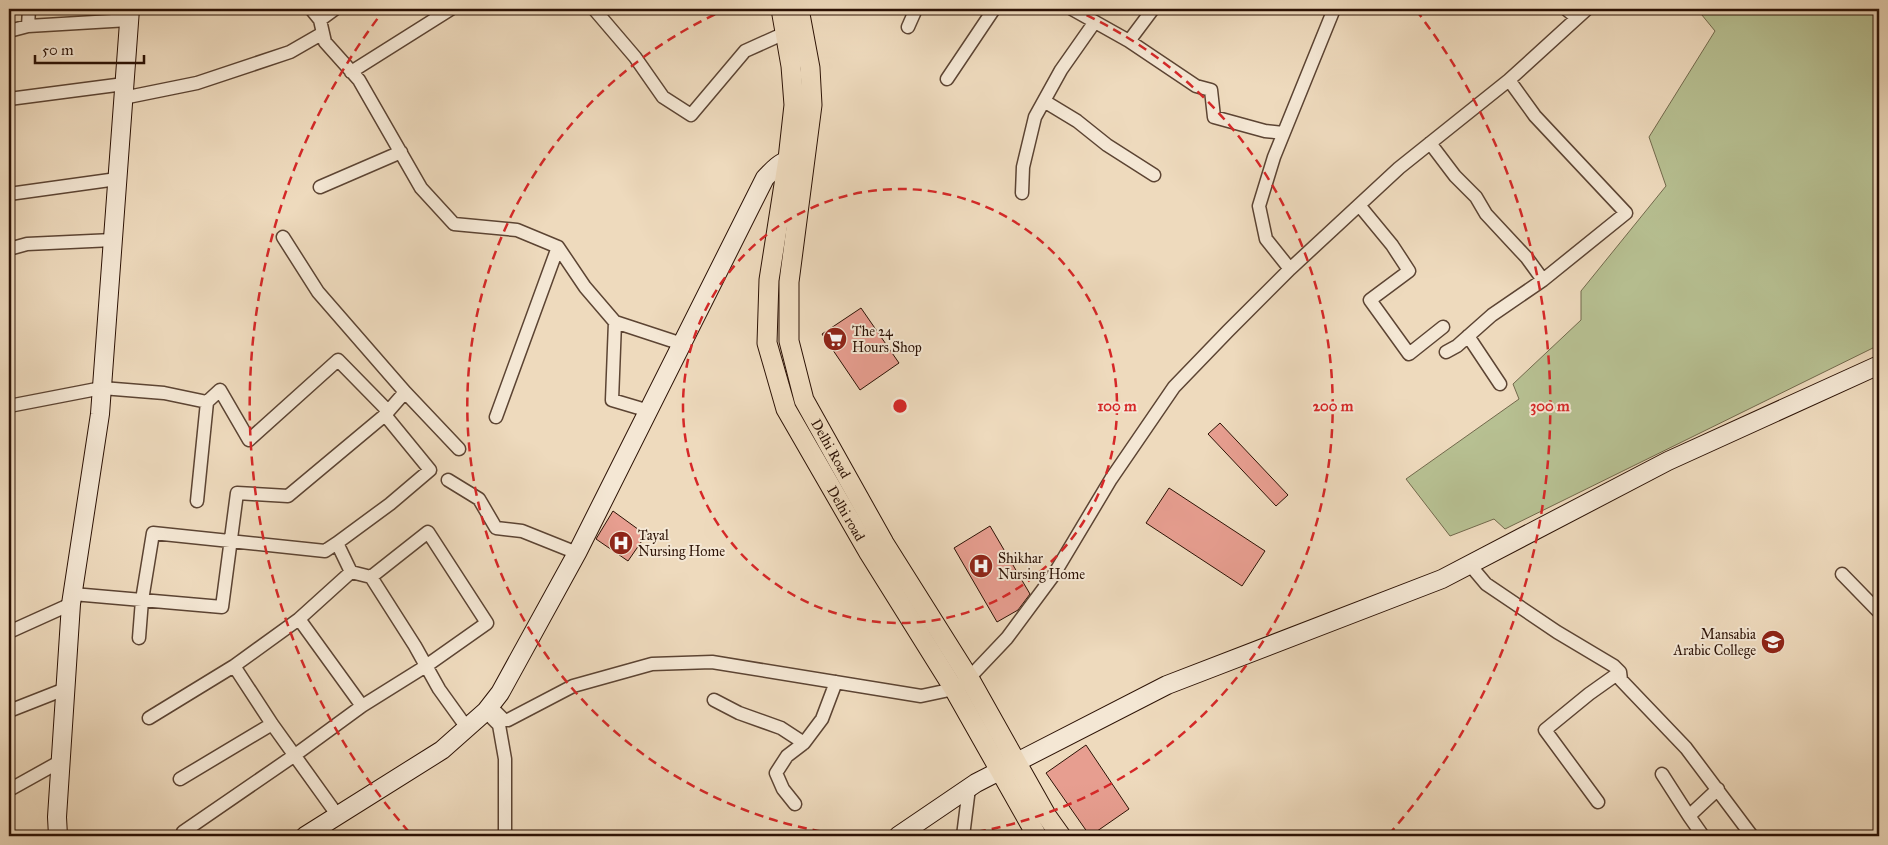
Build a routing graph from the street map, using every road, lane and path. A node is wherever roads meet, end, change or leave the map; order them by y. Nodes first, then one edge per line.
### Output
1 (29, 9) edge
2 (311, 9) edge
3 (335, 9) edge
4 (451, 9) edge
5 (594, 9) edge
6 (781, 9) edge
7 (800, 9) edge
8 (916, 9) edge
9 (994, 9) edge
10 (1072, 9) edge
11 (1153, 9) edge
12 (1334, 9) edge
13 (1566, 9) edge
14 (1587, 9) edge
15 (129, 14) edge
16 (1577, 18) junction
17 (320, 20) junction
18 (1094, 23) junction
19 (28, 26) junction
20 (908, 27) dead end
21 (9, 31) edge
22 (323, 33) junction
23 (785, 33) junction
24 (1129, 41) junction
25 (352, 72) junction
26 (947, 79) dead end
27 (1509, 80) junction
28 (124, 91) junction
29 (9, 99) edge
30 (1044, 101) junction
31 (1283, 133) junction
32 (1430, 143) junction
33 (401, 152) junction
34 (797, 161) junction
35 (1154, 175) dead end
36 (117, 179) junction
37 (320, 187) dead end
38 (9, 194) edge
39 (1022, 194) dead end
40 (791, 197) junction
41 (752, 203) junction
42 (1359, 205) junction
43 (284, 237) dead end
44 (113, 240) junction
45 (558, 247) junction
46 (9, 249) edge
47 (1290, 269) junction
48 (1543, 280) junction
49 (615, 322) junction
50 (1443, 327) dead end
51 (1468, 336) junction
52 (682, 344) junction
53 (1446, 352) dead end
54 (1879, 365) edge
55 (1500, 384) dead end
56 (102, 388) junction
57 (405, 392) junction
58 (207, 402) junction
59 (9, 406) edge
60 (649, 411) junction
61 (386, 413) junction
62 (496, 417) dead end
63 (460, 449) dead end
64 (448, 480) dead end
65 (197, 501) dead end
66 (231, 541) junction
67 (337, 543) junction
68 (577, 553) junction
69 (1470, 565) junction
70 (351, 572) junction
71 (1842, 574) dead end
72 (371, 577) junction
73 (72, 599) junction
74 (142, 600) junction
75 (1879, 612) edge
76 (299, 619) junction
77 (9, 632) edge
78 (139, 638) dead end
79 (234, 666) junction
80 (426, 666) junction
81 (1620, 672) junction
82 (969, 678) junction
83 (836, 682) junction
84 (66, 689) junction
85 (954, 689) junction
86 (714, 700) dead end
87 (362, 706) junction
88 (488, 708) junction
89 (9, 710) edge
90 (150, 718) dead end
91 (272, 724) junction
92 (468, 728) junction
93 (804, 743) junction
94 (295, 756) junction
95 (61, 761) junction
96 (1016, 762) junction
97 (999, 771) junction
98 (1662, 774) dead end
99 (180, 780) dead end
100 (969, 788) junction
101 (9, 790) edge
102 (1718, 790) junction
103 (1598, 802) dead end
104 (795, 804) dead end
105 (338, 816) junction
106 (1689, 816) junction
107 (183, 832) dead end
108 (58, 836) edge
109 (305, 836) edge
110 (505, 836) edge
111 (898, 836) edge
112 (963, 836) edge
113 (1037, 836) edge
114 (1061, 836) edge
115 (1703, 836) edge
116 (1752, 836) edge

1 - 19 street
2 - 17 street
3 - 17 street
4 - 25 street
5 - 23 street
6 - 23 main road, Delhi Road
7 - 34 main road, Delhi Road
8 - 20 street
9 - 26 street
10 - 18 street
11 - 24 street
12 - 31 street
13 - 16 street
14 - 16 street
15 - 19 street
15 - 28 street
16 - 27 street
17 - 22 street
18 - 24 street
18 - 30 street
19 - 21 street
22 - 25 street
22 - 28 street
23 - 34 main road, Delhi Road
24 - 31 street
25 - 33 street
27 - 32 street
27 - 48 street
28 - 29 street
28 - 36 street
30 - 35 street
30 - 39 street
31 - 47 street
32 - 42 street
32 - 48 street
33 - 37 street
33 - 45 street
34 - 40 main road, Delhi Road
34 - 41 street
36 - 38 street
36 - 44 street
40 - 41 street
40 - 82 main road, Delhi Road
40 - 85 main road, Delhi road
41 - 52 street
42 - 47 street
42 - 50 street
43 - 57 street
44 - 46 street
44 - 56 street
45 - 49 street
45 - 62 street
47 - 82 street
48 - 51 street
49 - 52 street
49 - 60 street
51 - 53 street
51 - 55 street
52 - 60 street
54 - 69 street
56 - 58 street
56 - 59 street
56 - 73 street
57 - 61 street
57 - 63 street
58 - 61 street
58 - 65 street
60 - 68 street
61 - 66 street
61 - 67 street
64 - 68 street
66 - 67 street
66 - 74 street
66 - 74 street
67 - 70 street
68 - 88 street
69 - 81 street
69 - 96 street
70 - 72 street
70 - 76 street
71 - 75 street
72 - 80 street
72 - 80 street
73 - 74 street
73 - 77 street
73 - 84 street
74 - 78 street
76 - 79 street
76 - 87 street
79 - 90 street
79 - 91 street
80 - 87 street
80 - 92 street
81 - 102 street
81 - 103 street
82 - 85 street
82 - 96 main road, Delhi Road
83 - 85 street
83 - 88 street
83 - 93 street
84 - 89 street
84 - 95 street
85 - 97 main road, Delhi road
86 - 93 street
87 - 94 street
88 - 92 street
88 - 110 street
91 - 94 street
91 - 99 street
92 - 105 street
93 - 104 street
94 - 105 street
94 - 107 street
95 - 101 street
95 - 108 street
96 - 97 street
96 - 114 main road, Delhi Road
97 - 100 street
97 - 113 main road, Delhi road
98 - 106 street
100 - 111 street
100 - 112 street
102 - 106 street
102 - 116 street
105 - 109 street
106 - 115 street

